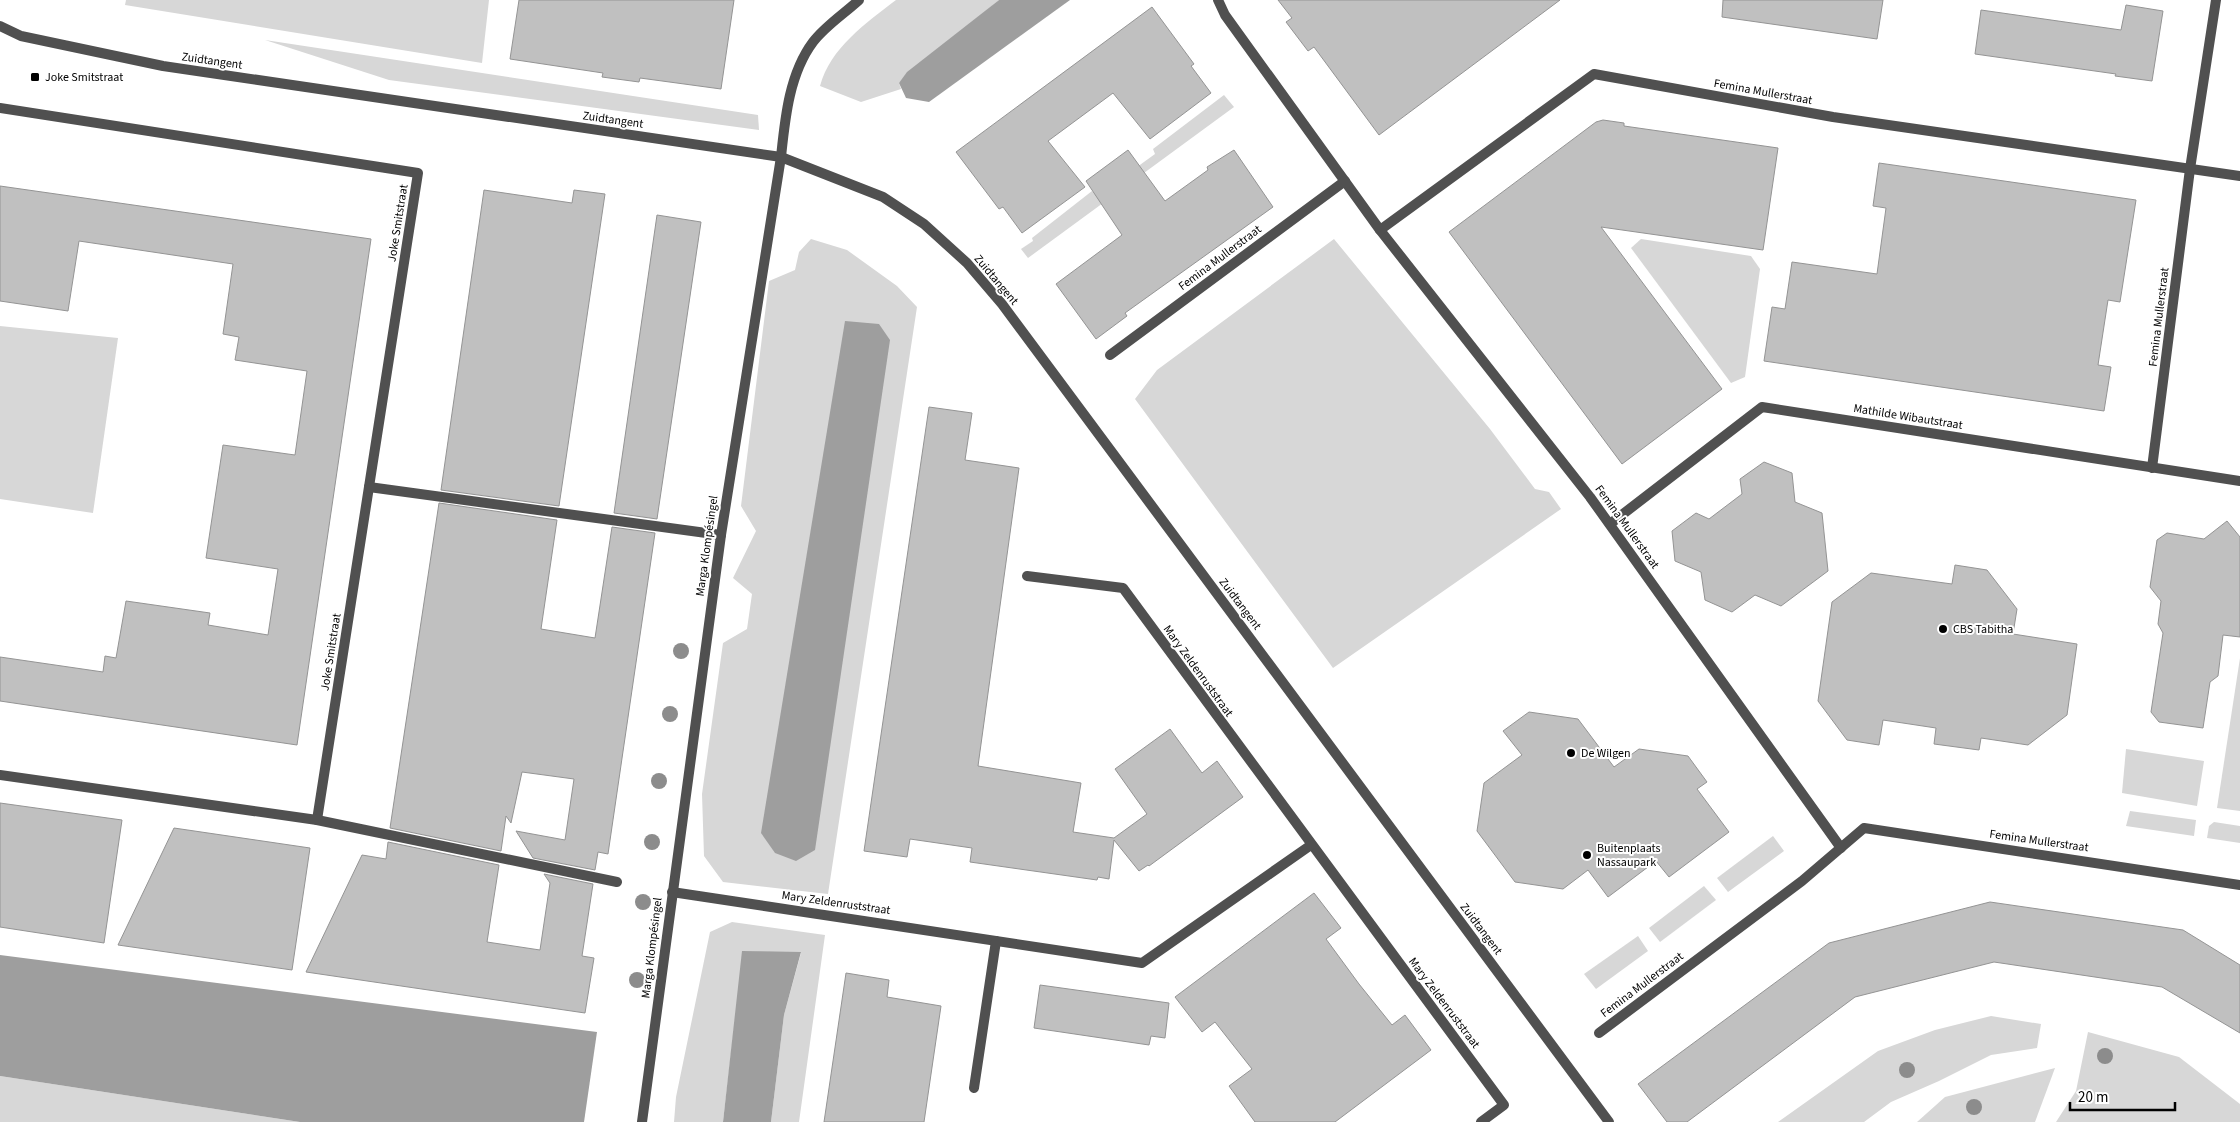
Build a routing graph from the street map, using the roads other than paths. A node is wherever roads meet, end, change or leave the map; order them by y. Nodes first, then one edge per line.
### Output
1 (860, 0) edge
2 (1218, 0) edge
3 (2216, 0) edge
4 (0, 26) edge
5 (0, 108) edge
6 (781, 157) junction
7 (2190, 169) junction
8 (2240, 176) edge
9 (1345, 181) junction
10 (1380, 230) junction
11 (1110, 355) dead end
12 (2152, 468) junction
13 (2240, 481) edge
14 (370, 487) junction
15 (1610, 524) junction
16 (721, 535) junction
17 (1027, 576) dead end
18 (0, 776) edge
19 (317, 820) junction
20 (1311, 845) junction
21 (1841, 848) junction
22 (617, 882) dead end
23 (2240, 885) edge
24 (672, 892) junction
25 (996, 941) junction
26 (1599, 1033) dead end
27 (974, 1088) dead end
28 (642, 1122) edge
29 (1481, 1122) edge
30 (1609, 1122) edge

1 - 6 street, Marga Klompésingel
2 - 9 street, Femina Mullerstraat
3 - 7 street, Femina Mullerstraat
4 - 6 street, Zuidtangent
5 - 14 street, Joke Smitstraat
6 - 16 street, Marga Klompésingel
6 - 30 street, Zuidtangent
7 - 8 street, Femina Mullerstraat
7 - 10 street, Femina Mullerstraat
7 - 12 street, Femina Mullerstraat
9 - 10 street, Femina Mullerstraat
9 - 11 street, Femina Mullerstraat
10 - 15 street, Femina Mullerstraat
12 - 13 street, Mathilde Wibautstraat
12 - 15 street, Mathilde Wibautstraat
14 - 16 street
14 - 19 street, Joke Smitstraat
15 - 21 street, Femina Mullerstraat
16 - 24 street, Marga Klompésingel
17 - 20 street, Mary Zeldenruststraat
18 - 19 street
19 - 22 street
20 - 25 street, Mary Zeldenruststraat
20 - 29 street, Mary Zeldenruststraat
21 - 23 street, Femina Mullerstraat
21 - 26 street, Femina Mullerstraat
24 - 25 street, Mary Zeldenruststraat
24 - 28 street, Marga Klompésingel
25 - 27 street

